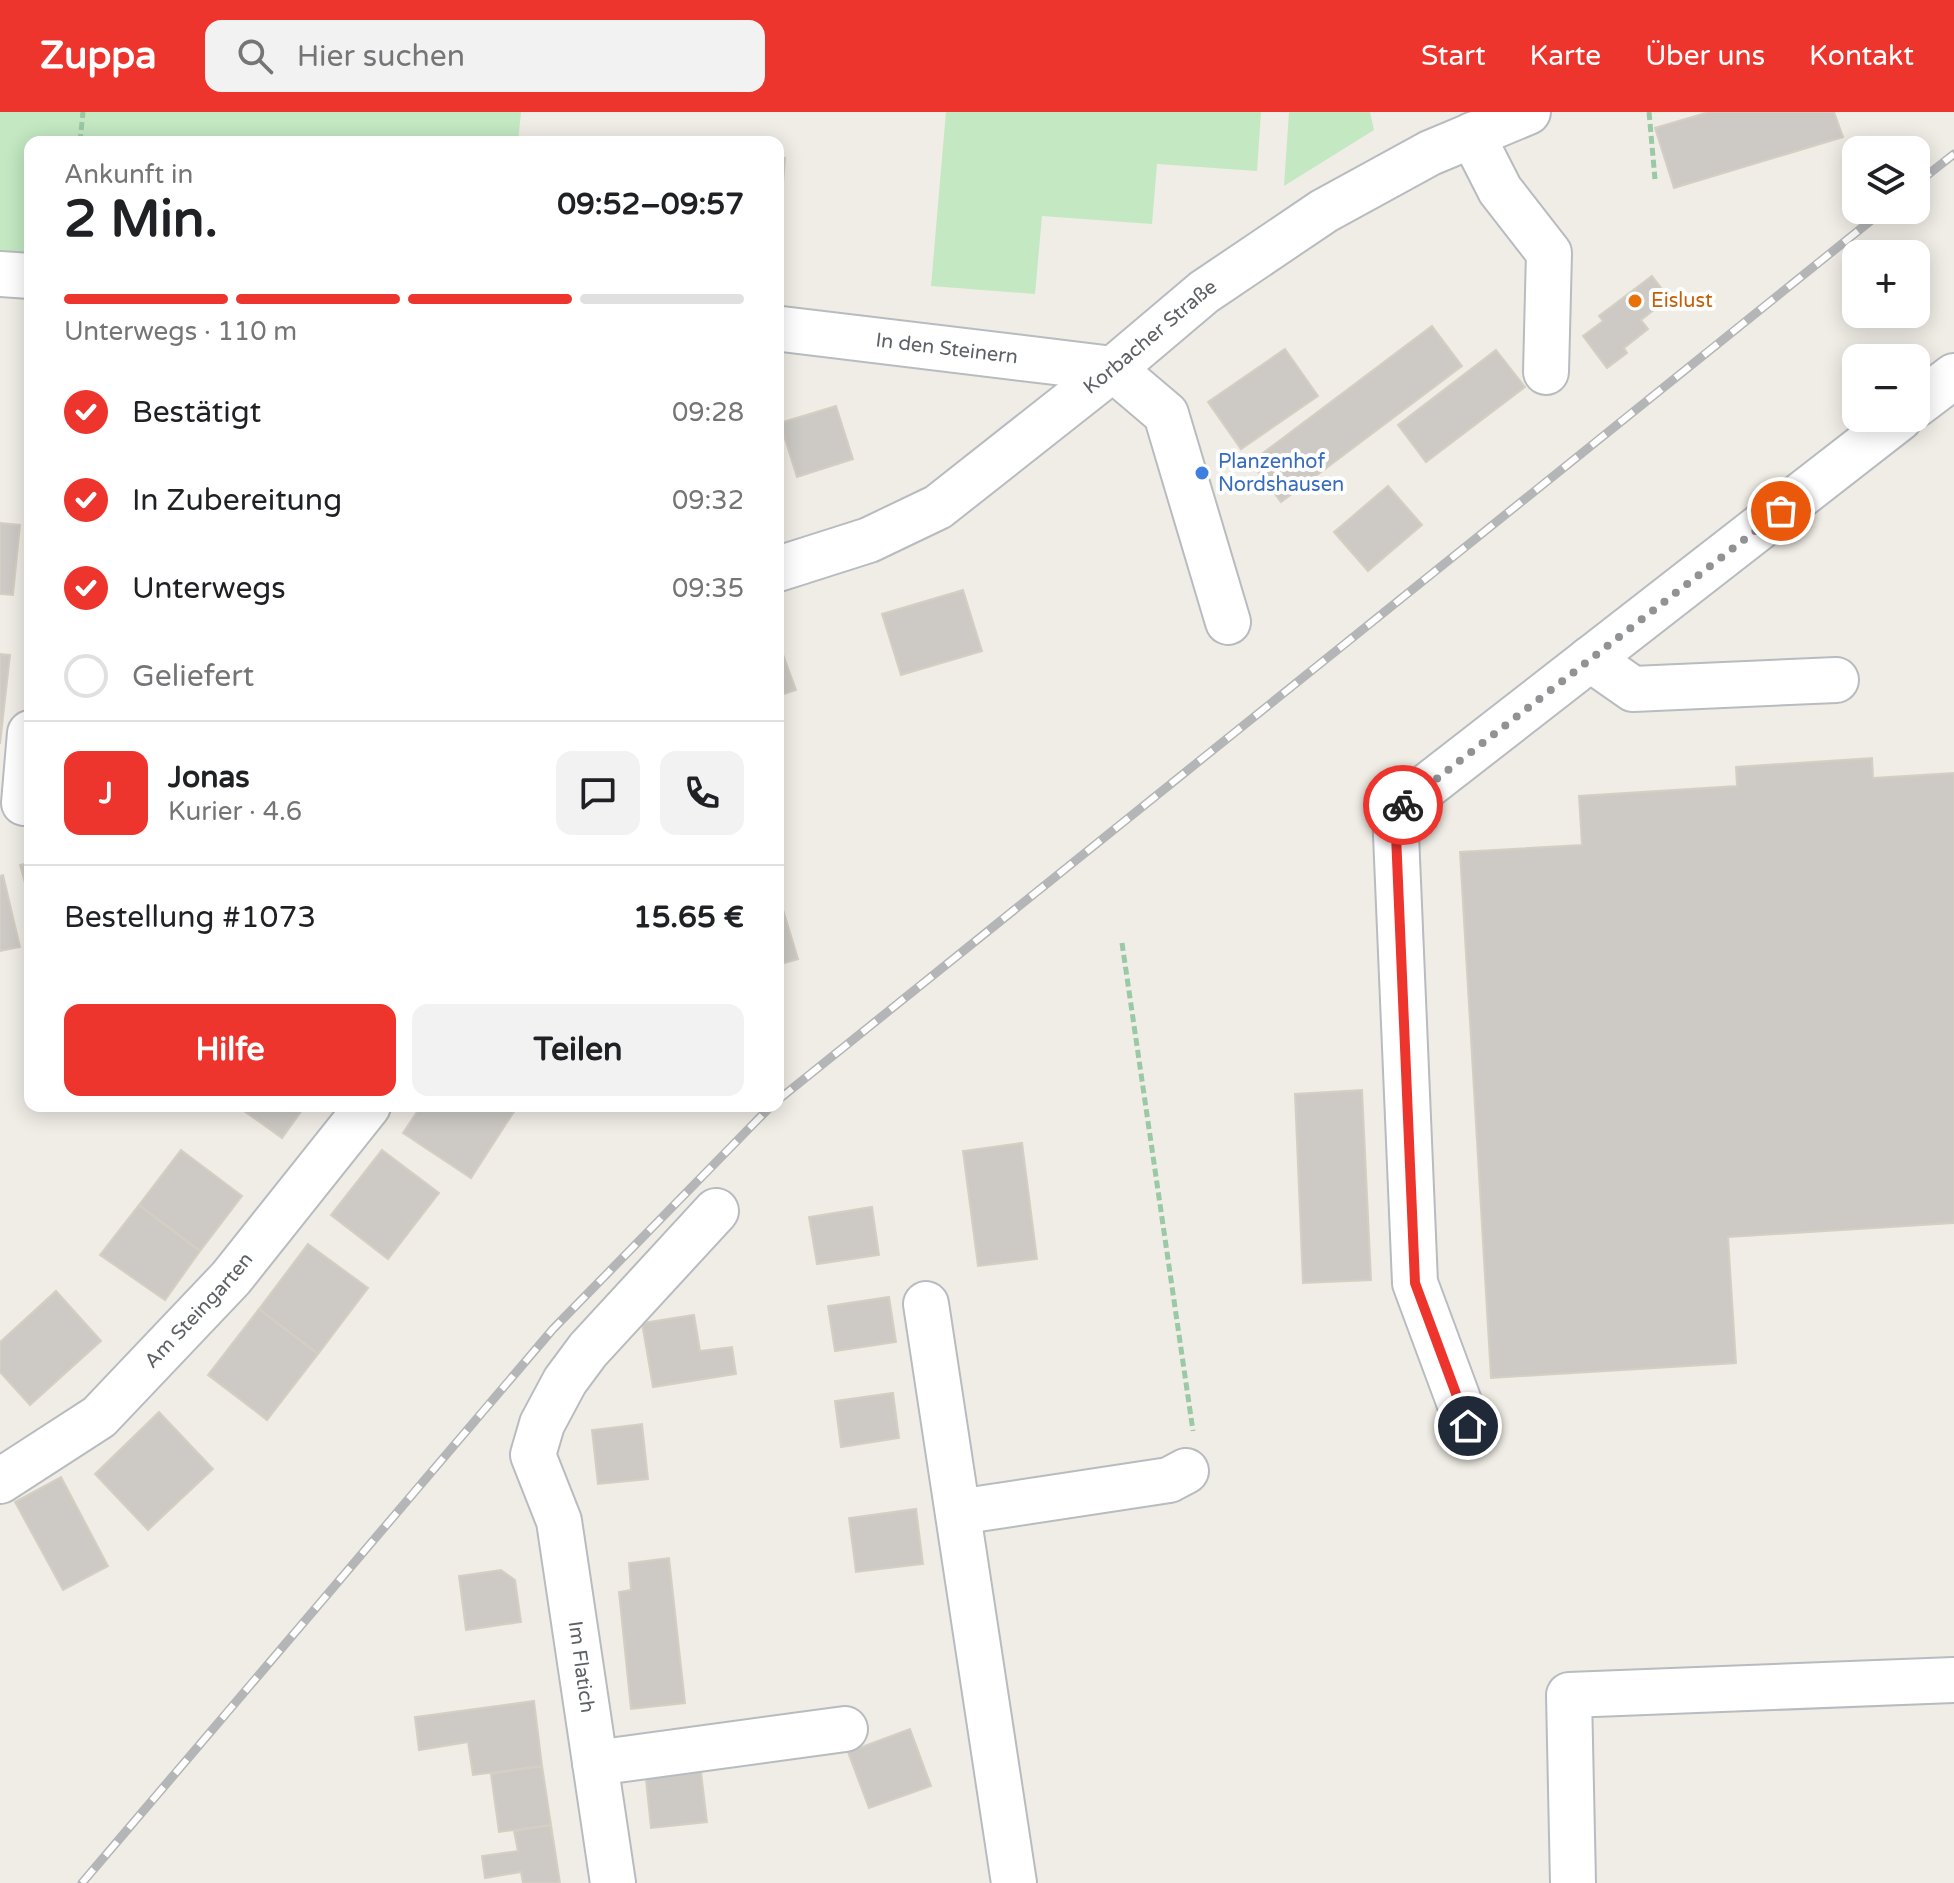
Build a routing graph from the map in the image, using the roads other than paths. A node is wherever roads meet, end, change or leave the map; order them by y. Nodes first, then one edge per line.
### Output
1 (1519, 113) edge
2 (1472, 135) junction
3 (0, 274) edge
4 (24, 276) edge
5 (784, 329) edge
6 (1113, 369) junction
7 (1546, 372) dead end
8 (1954, 376) edge
9 (1930, 394) edge
10 (1882, 432) edge
11 (784, 567) edge
12 (1228, 622) dead end
13 (1590, 659) junction
14 (1836, 680) dead end
15 (24, 769) edge
16 (18, 805) edge
17 (363, 1112) edge
18 (716, 1211) dead end
19 (926, 1304) dead end
20 (1468, 1426) dead end
21 (1186, 1471) road end
22 (0, 1481) edge
23 (958, 1512) junction
24 (1954, 1680) edge
25 (845, 1729) dead end
26 (595, 1763) junction
27 (613, 1883) edge
28 (1014, 1883) edge
29 (1573, 1883) edge

1 - 2 street, Korbacher Straße
2 - 6 street, Korbacher Straße
2 - 7 street
3 - 4 street
5 - 6 street, In den Steinern
6 - 11 street, Korbacher Straße
6 - 12 street
8 - 9 street
10 - 13 street
13 - 14 street
13 - 20 street
15 - 16 street
17 - 22 street, Am Steingarten
18 - 26 street, Im Flatich
19 - 23 street
21 - 23 street
23 - 28 street
24 - 29 street
25 - 26 street
26 - 27 street, Im Flatich

